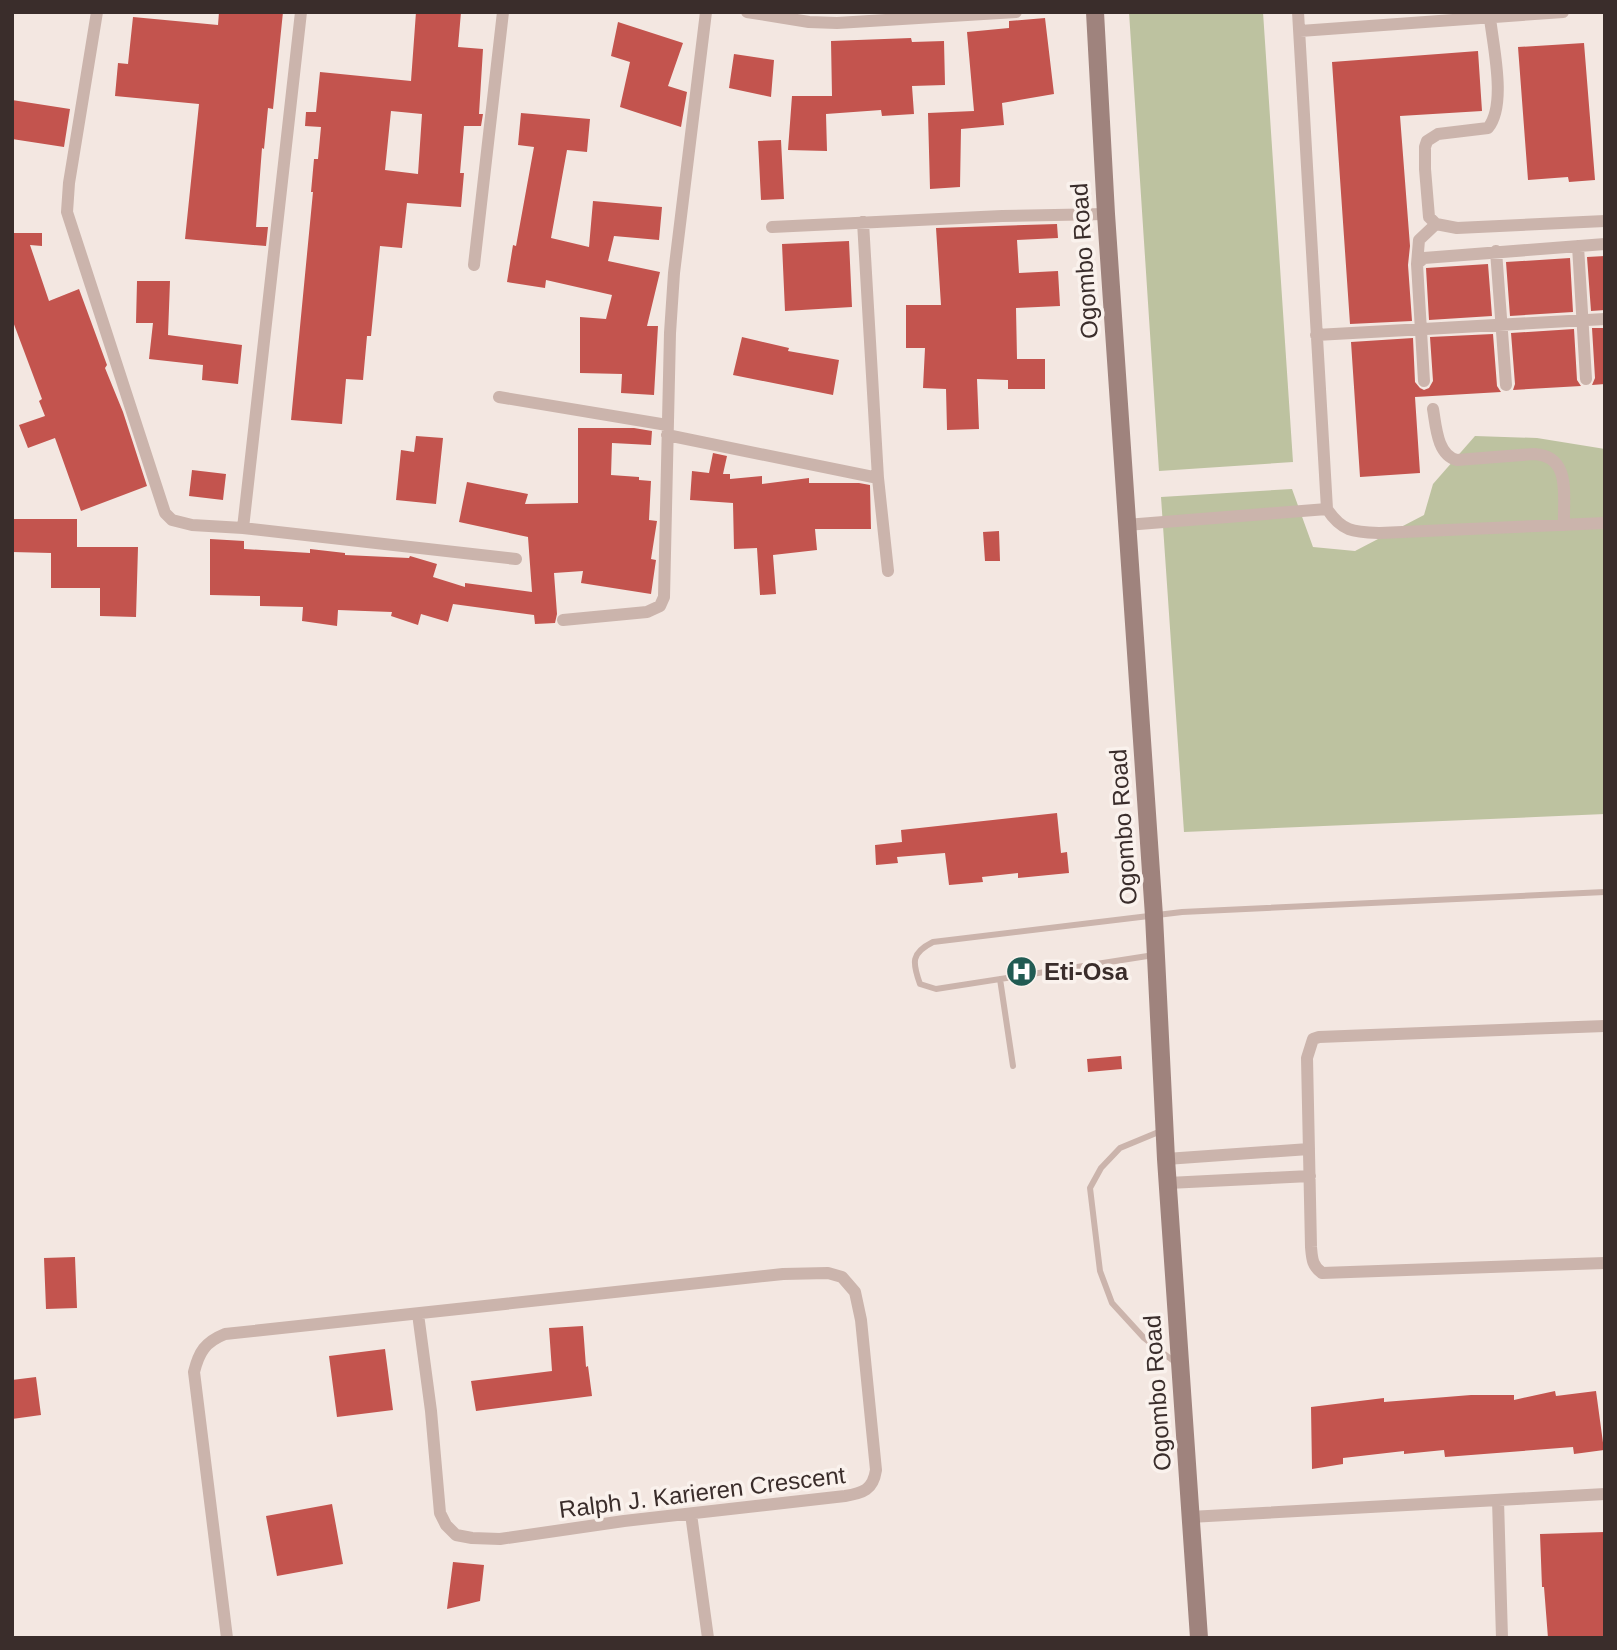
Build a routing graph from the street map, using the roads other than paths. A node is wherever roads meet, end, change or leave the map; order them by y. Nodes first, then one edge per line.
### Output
1 (97, 12) edge
2 (300, 12) edge
3 (503, 12) edge
4 (706, 12) edge
5 (747, 12) edge
6 (1016, 12) edge
7 (1095, 12) edge
8 (1298, 12) edge
9 (1563, 12) edge
10 (1426, 17) edge
11 (1490, 18) junction
12 (1300, 31) junction
13 (1105, 214) junction
14 (1605, 221) edge
15 (863, 222) junction
16 (1436, 224) junction
17 (772, 227) dead end
18 (1605, 244) edge
19 (1578, 246) junction
20 (1496, 251) junction
21 (1417, 264) junction
22 (474, 265) dead end
23 (1605, 318) edge
24 (1583, 320) junction
25 (1502, 324) junction
26 (1420, 329) junction
27 (1316, 335) junction
28 (1586, 379) dead end
29 (1424, 381) dead end
30 (1506, 385) dead end
31 (499, 397) dead end
32 (1433, 410) dead end
33 (667, 430) junction
34 (878, 478) junction
35 (1327, 509) junction
36 (1605, 523) edge
37 (1126, 525) junction
38 (1564, 525) junction
39 (243, 528) junction
40 (516, 559) dead end
41 (888, 571) dead end
42 (563, 620) dead end
43 (1605, 892) edge
44 (1154, 916) junction
45 (1156, 955) junction
46 (1000, 979) junction
47 (1605, 1026) edge
48 (1013, 1066) dead end
49 (1164, 1130) junction
50 (1309, 1149) junction
51 (1166, 1158) junction
52 (1310, 1176) junction
53 (1168, 1183) junction
54 (1605, 1263) edge
55 (418, 1314) junction
56 (1180, 1366) junction
57 (1605, 1494) edge
58 (1498, 1500) junction
59 (691, 1514) junction
60 (1190, 1517) junction
61 (226, 1638) edge
62 (708, 1638) edge
63 (1199, 1638) edge
64 (1502, 1638) edge

1 - 39 street
2 - 39 street
3 - 22 street
4 - 33 street
5 - 6 street
7 - 13 main road, Ogombo Road
8 - 12 street
9 - 11 street
10 - 11 street
10 - 12 street
11 - 16 street
12 - 27 street
13 - 15 street
13 - 37 main road, Ogombo Road
14 - 16 street
15 - 17 street
15 - 34 street
16 - 21 street
18 - 19 street
19 - 20 street
19 - 24 street
20 - 21 street
20 - 25 street
21 - 26 street
23 - 24 street
24 - 25 street
24 - 28 street
25 - 26 street
25 - 30 street
26 - 27 street
26 - 29 street
27 - 35 street
31 - 33 street
32 - 38 street
33 - 34 street
33 - 42 street
34 - 41 street
35 - 37 street
35 - 38 street
36 - 38 street
37 - 44 main road, Ogombo Road
39 - 40 street
43 - 44 lane
44 - 45 main road, Ogombo Road
44 - 46 lane
45 - 46 lane
45 - 49 main road, Ogombo Road
46 - 48 lane
47 - 50 street
49 - 51 main road, Ogombo Road
49 - 56 lane
50 - 51 street
50 - 52 street
51 - 53 main road, Ogombo Road
52 - 53 street
52 - 54 street
53 - 56 main road, Ogombo Road
55 - 59 street, Ralph J. Karieren Crescent
55 - 59 street, Ralph J. Karieren Crescent
55 - 61 street, Ralph J. Karieren Crescent
56 - 60 main road, Ogombo Road
57 - 58 street
58 - 60 street
58 - 64 street
59 - 62 street
60 - 63 main road, Ogombo Road

